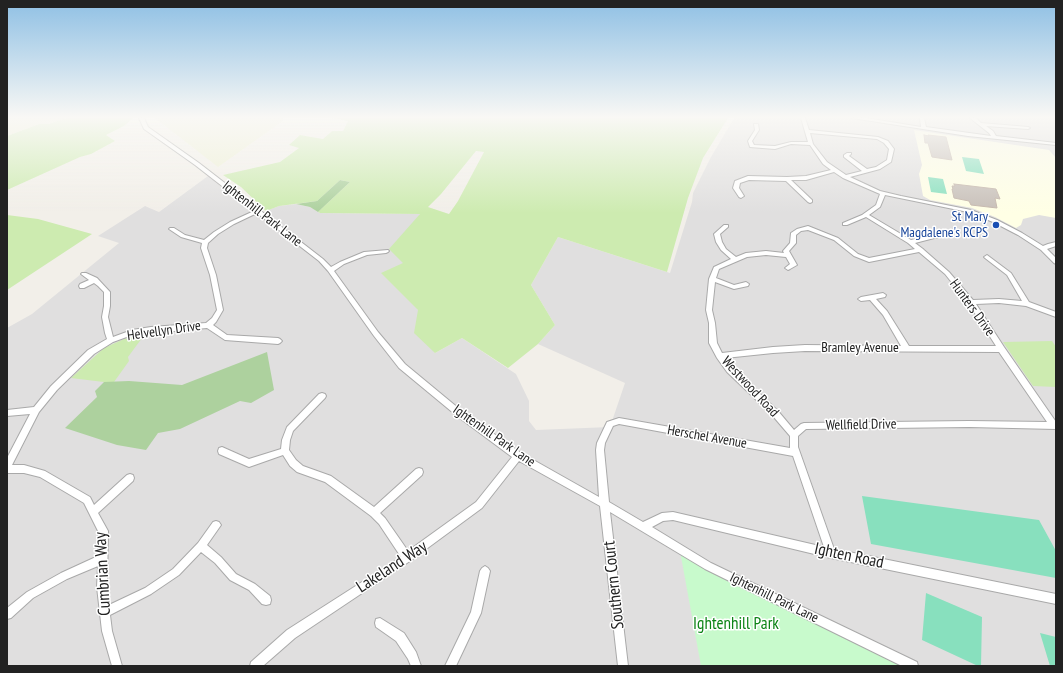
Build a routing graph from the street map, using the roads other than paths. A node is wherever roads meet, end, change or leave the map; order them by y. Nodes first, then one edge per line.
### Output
1 (177, 149) edge
2 (815, 149) edge
3 (892, 149) edge
4 (849, 154) dead end
5 (835, 170) junction
6 (866, 171) junction
7 (845, 177) junction
8 (787, 179) junction
9 (883, 193) junction
10 (741, 196) dead end
11 (810, 201) dead end
12 (258, 211) junction
13 (866, 215) junction
14 (845, 224) dead end
15 (726, 226) dead end
16 (172, 229) dead end
17 (944, 234) dead end
18 (206, 242) junction
19 (910, 242) junction
20 (1056, 244) edge
21 (1043, 249) junction
22 (921, 250) junction
23 (386, 251) dead end
24 (788, 256) junction
25 (987, 257) dead end
26 (735, 260) junction
27 (1056, 262) edge
28 (788, 268) dead end
29 (330, 270) junction
30 (84, 274) dead end
31 (712, 279) junction
32 (94, 280) junction
33 (746, 284) dead end
34 (82, 286) dead end
35 (883, 294) dead end
36 (871, 297) junction
37 (861, 298) dead end
38 (971, 302) junction
39 (1027, 304) junction
40 (1056, 315) edge
41 (208, 325) junction
42 (111, 340) junction
43 (278, 341) dead end
44 (907, 348) junction
45 (1001, 350) junction
46 (720, 356) junction
47 (322, 396) dead end
48 (36, 410) junction
49 (7, 413) edge
50 (619, 421) joint
51 (1055, 426) edge
52 (794, 434) junction
53 (222, 451) dead end
54 (285, 451) junction
55 (796, 453) junction
56 (518, 456) junction
57 (7, 468) edge
58 (419, 472) dead end
59 (130, 478) dead end
60 (606, 505) junction
61 (93, 512) junction
62 (374, 513) junction
63 (216, 525) dead end
64 (644, 527) junction
65 (201, 546) junction
66 (831, 553) junction
67 (407, 558) junction
68 (103, 559) junction
69 (485, 571) dead end
70 (1056, 599) edge
71 (266, 600) dead end
72 (105, 612) junction
73 (7, 614) edge
74 (380, 623) dead end
75 (117, 666) edge
76 (255, 666) edge
77 (416, 666) edge
78 (450, 666) edge
79 (623, 666) edge
80 (914, 666) edge

1 - 12 street, Ightenhill Park Lane
2 - 5 street
3 - 6 street
4 - 6 street
5 - 7 street
5 - 8 street
6 - 7 street
7 - 9 street
8 - 10 street
8 - 11 street
9 - 13 street
9 - 21 street
12 - 18 street
12 - 29 street, Ightenhill Park Lane
13 - 14 street
13 - 19 street, Hunters Drive
15 - 26 street
16 - 18 street
17 - 19 street
18 - 41 street, Helvellyn Drive
19 - 22 street, Hunters Drive
20 - 21 street
21 - 27 street
22 - 24 street
22 - 38 street, Hunters Drive
23 - 29 street
24 - 26 street
24 - 28 street
25 - 39 street
26 - 31 street
29 - 56 street, Ightenhill Park Lane
30 - 32 street
31 - 33 street
31 - 46 street, Westwood Road
32 - 34 street
32 - 42 street
35 - 36 street
36 - 37 street
36 - 44 street
38 - 39 street
38 - 45 street, Hunters Drive
39 - 40 street
41 - 42 street, Helvellyn Drive
41 - 43 street
42 - 48 street, Helvellyn Drive
44 - 45 street, Bramley Avenue
44 - 46 street, Bramley Avenue
45 - 51 street, Hunters Drive
46 - 52 street, Westwood Road
47 - 54 street
48 - 49 street
48 - 57 street, Helvellyn Drive
50 - 55 street, Herschel Avenue
50 - 60 street, Southern Court
51 - 52 street, Wellfield Drive
52 - 55 street
53 - 54 street
54 - 62 street
55 - 66 street
56 - 60 street, Ightenhill Park Lane
56 - 67 street, Lakeland Way
57 - 61 street, Cumbrian Way
58 - 62 street
59 - 61 street
60 - 64 street, Ightenhill Park Lane
60 - 79 street, Southern Court
61 - 68 street, Cumbrian Way
62 - 67 street
63 - 65 street
64 - 66 street, Ighten Road
64 - 80 street, Ightenhill Park Lane
65 - 71 street
65 - 72 street
66 - 70 street, Ighten Road
67 - 76 street, Lakeland Way
68 - 72 street, Cumbrian Way
68 - 73 street
69 - 78 street
72 - 75 street, Cumbrian Way
74 - 77 street

